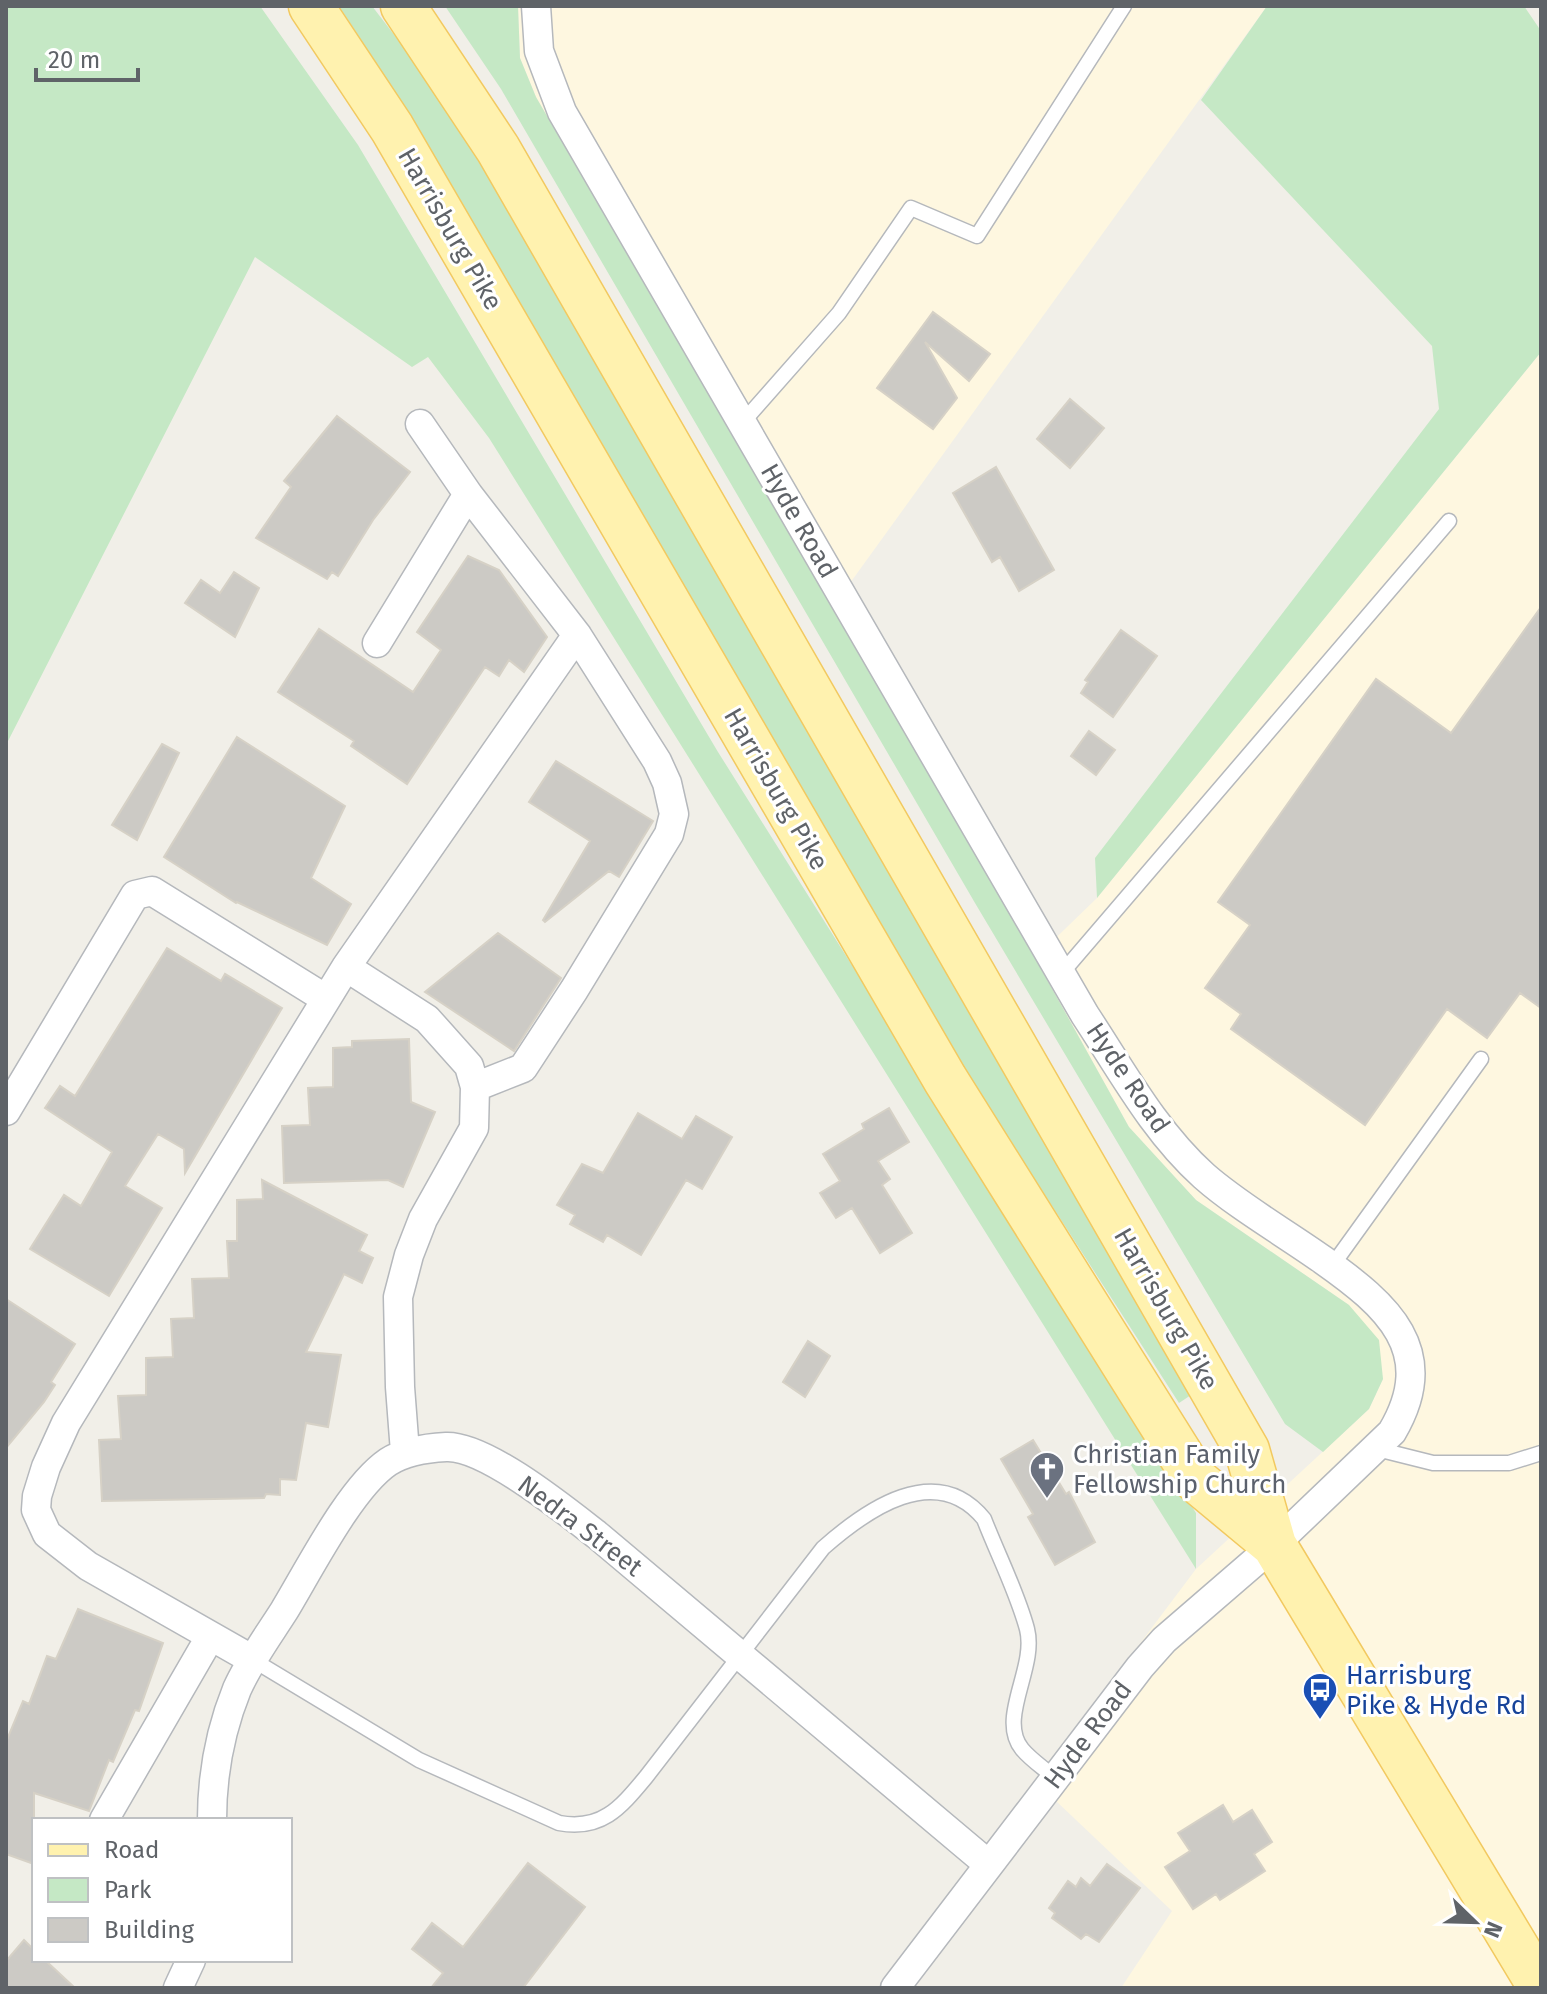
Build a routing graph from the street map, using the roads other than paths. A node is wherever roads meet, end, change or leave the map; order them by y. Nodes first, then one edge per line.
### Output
1 (311, 6) edge
2 (403, 6) edge
3 (536, 6) edge
4 (1124, 6) edge
5 (742, 423) junction
6 (420, 424) dead end
7 (468, 494) junction
8 (1449, 521) dead end
9 (577, 635) junction
10 (377, 643) dead end
11 (346, 967) junction
12 (1061, 974) junction
13 (326, 999) junction
14 (1481, 1059) dead end
15 (475, 1087) junction
16 (6, 1111) edge
17 (1332, 1266) junction
18 (1377, 1449) junction
19 (405, 1452) junction
20 (1541, 1453) edge
21 (1274, 1545) junction
22 (210, 1637) junction
23 (741, 1656) junction
24 (253, 1660) junction
25 (1055, 1778) junction
26 (105, 1818) edge
27 (212, 1818) edge
28 (988, 1864) junction
29 (190, 1962) edge
30 (178, 1988) edge
31 (895, 1988) edge
32 (1541, 1988) edge

1 - 21 main road, Harrisburg Pike
2 - 21 main road, Harrisburg Pike
3 - 5 street, Hyde Road
4 - 5 lane
5 - 12 street, Hyde Road
6 - 7 street
7 - 9 street
7 - 10 street
8 - 12 lane
9 - 11 street
9 - 15 street
11 - 13 street
11 - 15 street
12 - 17 street, Hyde Road
13 - 16 street
13 - 22 street
14 - 17 lane
15 - 19 street
17 - 18 street, Hyde Road
18 - 20 lane
18 - 21 street, Hyde Road
19 - 23 street, Nedra Street
19 - 24 street
21 - 25 street, Hyde Road
21 - 32 main road, Harrisburg Pike
22 - 24 street
22 - 26 street
23 - 24 lane
23 - 25 lane
23 - 28 street, Nedra Street
24 - 27 street
25 - 28 street, Hyde Road
28 - 31 street, Hyde Road
29 - 30 street

